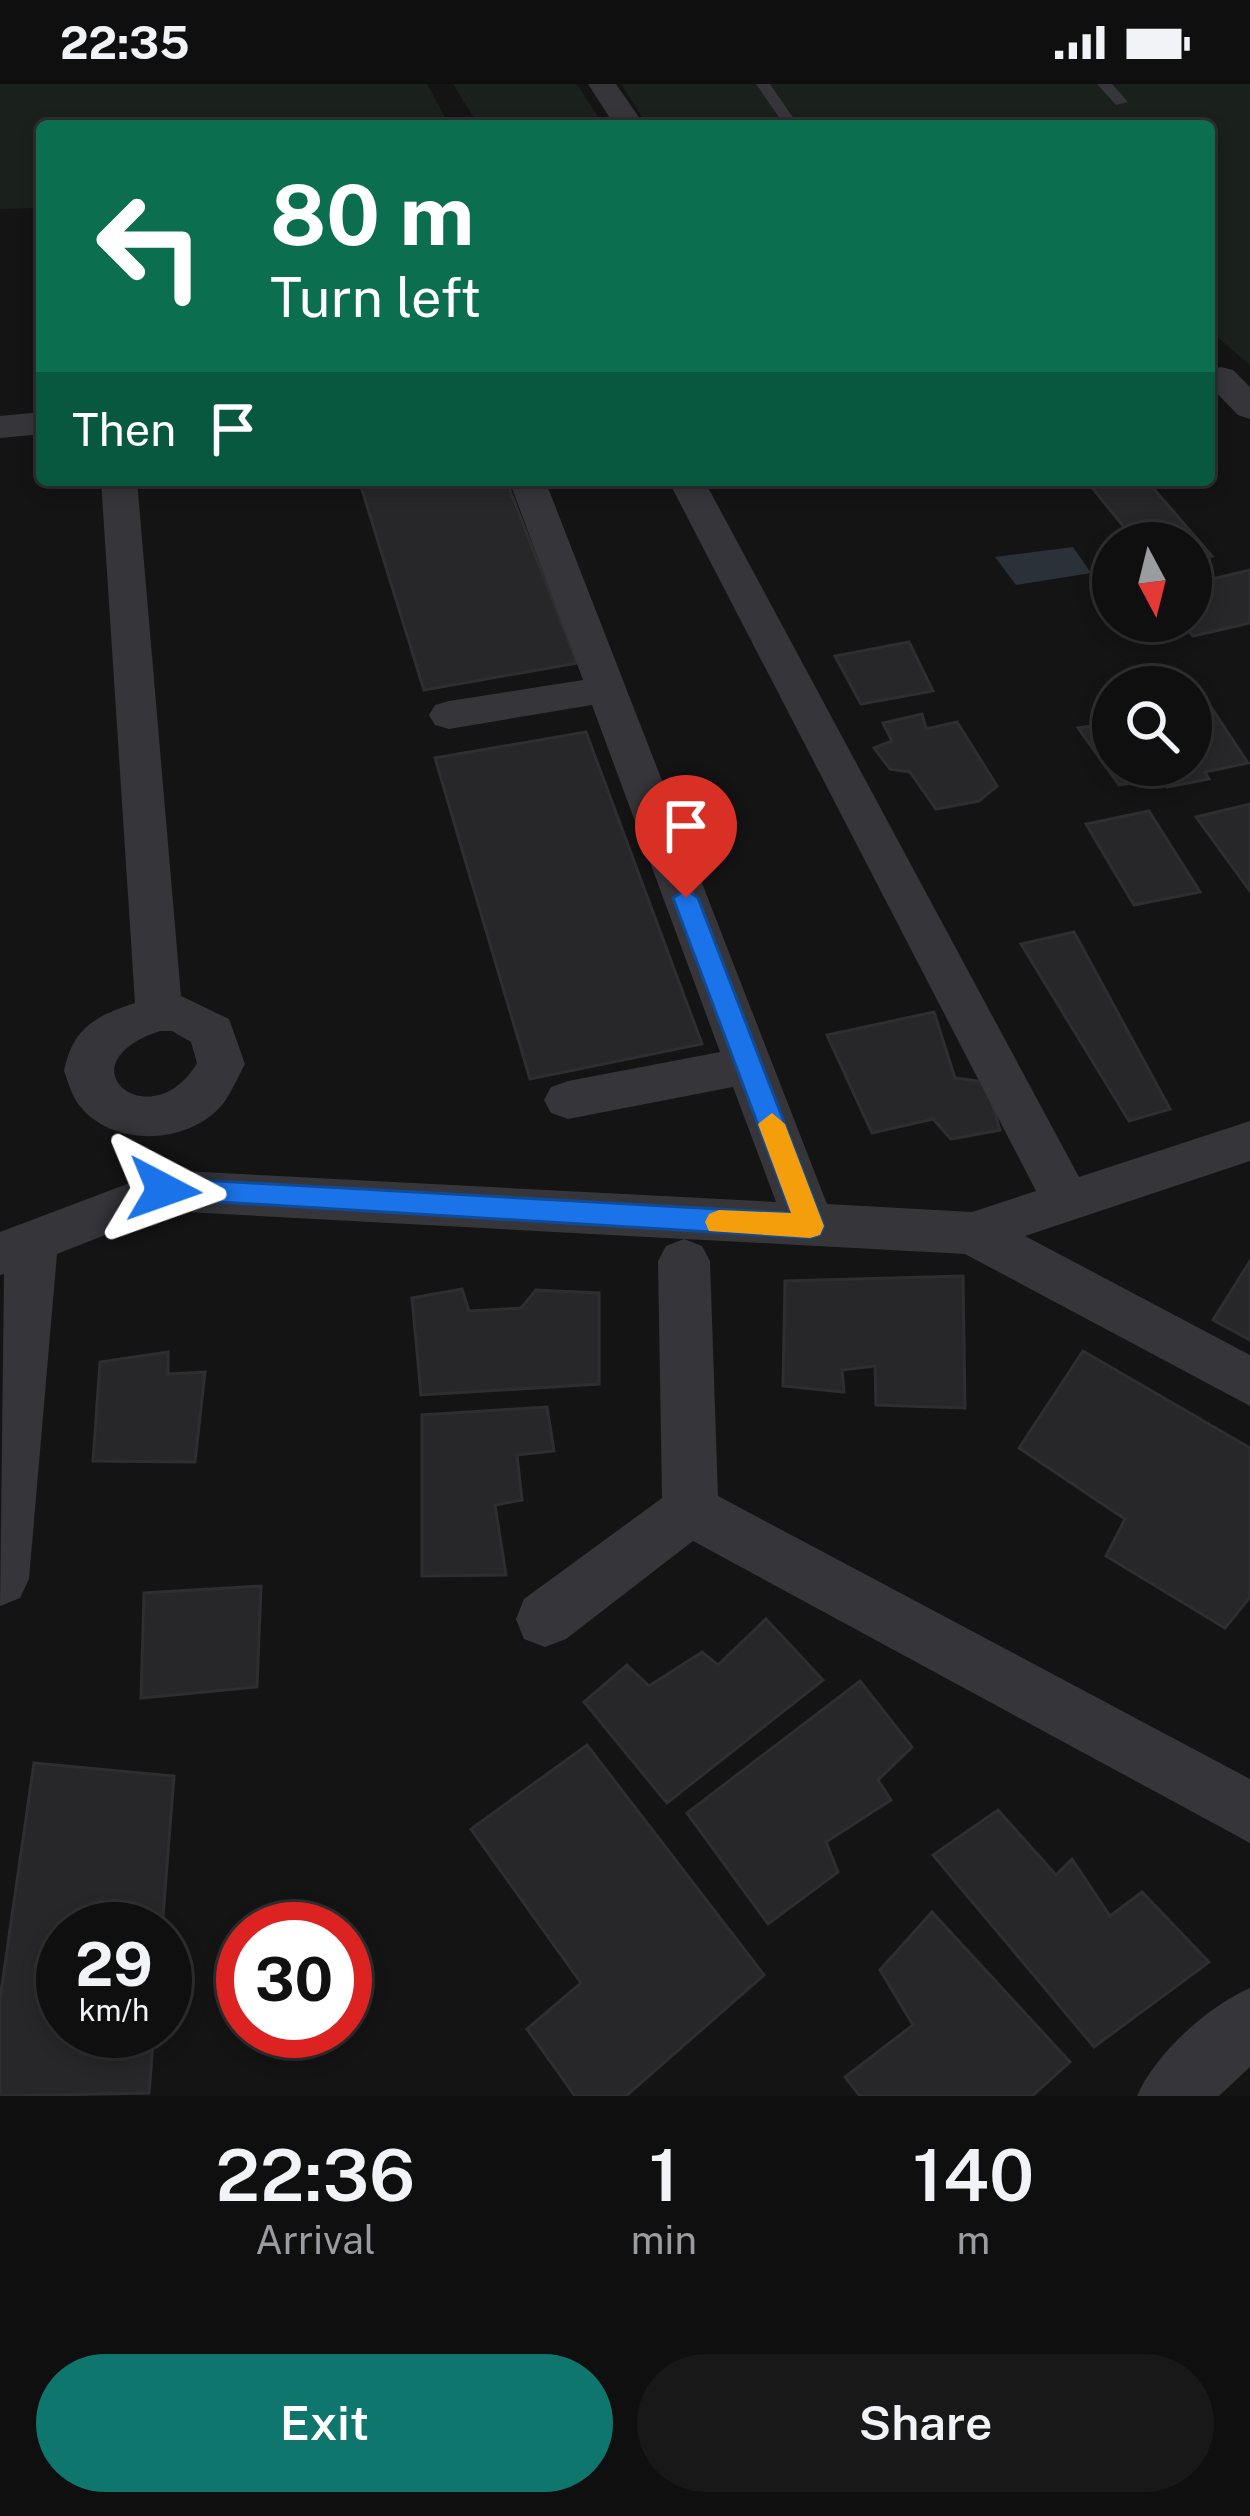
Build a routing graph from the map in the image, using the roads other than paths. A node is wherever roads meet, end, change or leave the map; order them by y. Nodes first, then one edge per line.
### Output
1 (602, 84) edge
2 (763, 84) edge
3 (1104, 84) edge
4 (1120, 102) dead end
5 (626, 120) edge
6 (788, 120) edge
7 (1221, 376) dead end
8 (1250, 408) edge
9 (36, 424) edge
10 (0, 427) edge
11 (118, 486) edge
12 (529, 486) edge
13 (689, 486) edge
14 (607, 689) junction
15 (449, 715) dead end
16 (159, 1013) junction
17 (749, 1065) junction
18 (568, 1100) dead end
19 (162, 1115) junction
20 (1250, 1141) edge
21 (164, 1190) junction
22 (1066, 1200) junction
23 (810, 1226) junction
24 (972, 1233) junction
25 (16, 1248) edge
26 (684, 1262) dead end
27 (1250, 1382) edge
28 (690, 1510) junction
29 (0, 1579) edge
30 (545, 1618) dead end
31 (1250, 1812) edge
32 (1250, 2021) edge
33 (1171, 2096) edge

1 - 5 street
2 - 6 lane
3 - 4 lane
7 - 8 street
9 - 10 street
11 - 16 street
12 - 14 street
13 - 22 street
14 - 15 street
14 - 17 street
16 - 19 street
16 - 19 street
17 - 18 street
17 - 23 street
19 - 21 street
20 - 22 street
21 - 23 street
21 - 25 street
22 - 24 street
23 - 24 street
24 - 27 street
25 - 29 street
26 - 28 street
28 - 30 street
28 - 31 street
32 - 33 street

